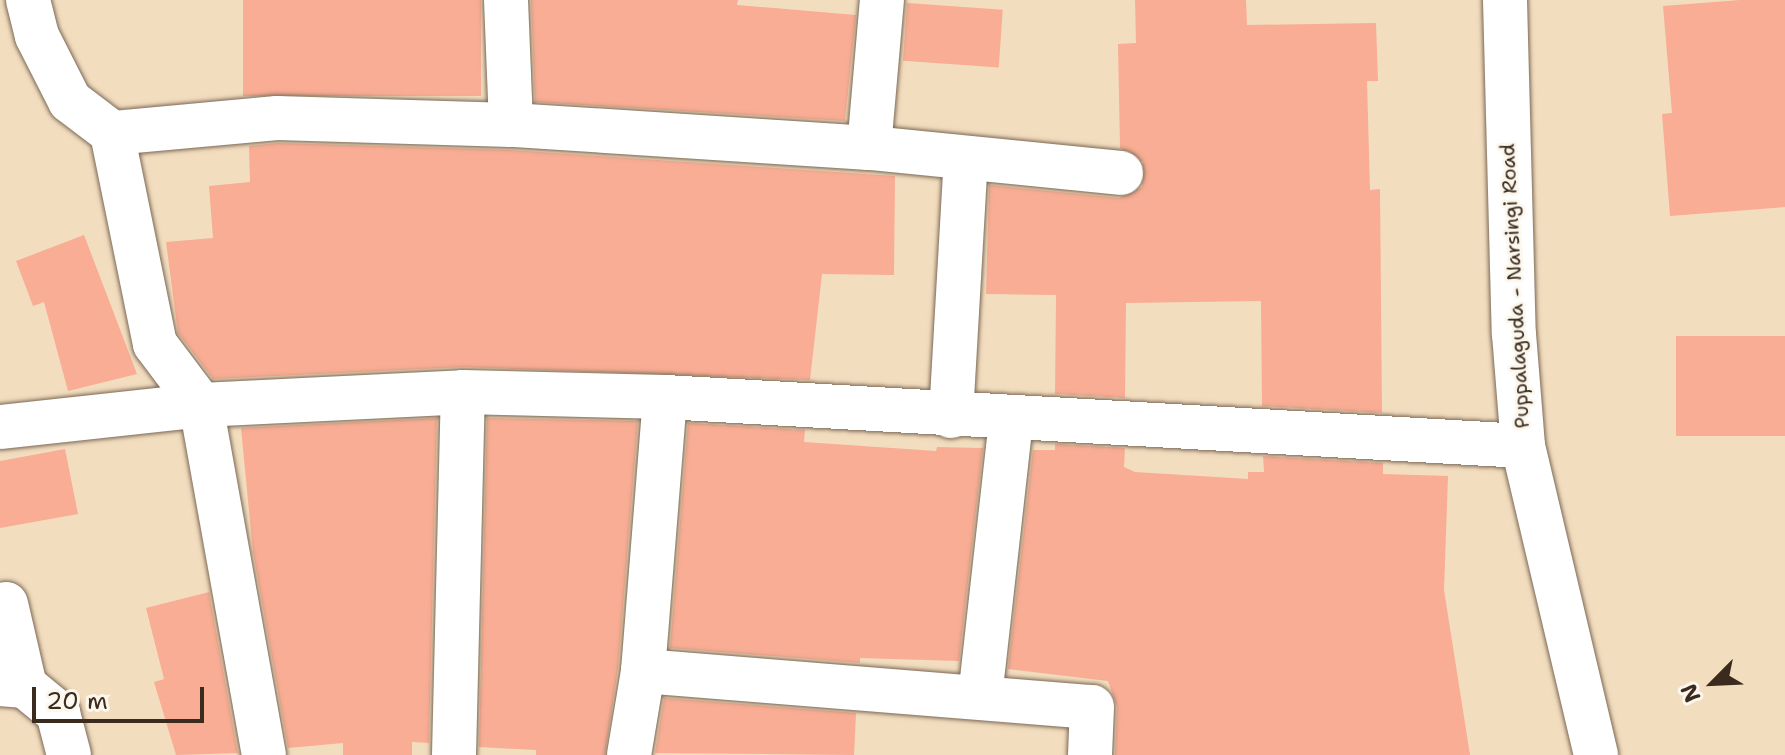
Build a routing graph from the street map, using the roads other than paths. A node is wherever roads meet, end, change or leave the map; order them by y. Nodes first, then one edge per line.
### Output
1 (28, 0) edge
2 (506, 0) edge
3 (882, 0) edge
4 (1505, 0) edge
5 (511, 125) junction
6 (112, 133) junction
7 (869, 148) junction
8 (966, 158) junction
9 (1121, 173) dead end
10 (463, 392) junction
11 (665, 397) junction
12 (201, 405) junction
13 (951, 416) junction
14 (1011, 419) junction
15 (0, 427) edge
16 (1523, 446) junction
17 (6, 604) dead end
18 (643, 671) junction
19 (13, 685) edge
20 (980, 697) junction
21 (69, 755) edge
22 (264, 755) edge
23 (454, 755) edge
24 (629, 755) edge
25 (1090, 755) edge
26 (1596, 755) edge

1 - 6 street
2 - 5 street
3 - 7 street
4 - 16 street, Puppalaguda - Narsingi Road
5 - 6 street
5 - 7 street
6 - 12 street
7 - 8 street
8 - 9 street
8 - 13 street
10 - 11 street
10 - 12 street
10 - 23 street
11 - 13 street
11 - 18 street
12 - 15 street
12 - 22 street
13 - 14 street
14 - 16 street
14 - 20 street
16 - 26 street, Puppalaguda - Narsingi Road
17 - 19 street
18 - 20 street
18 - 24 street
19 - 21 street
20 - 25 street

